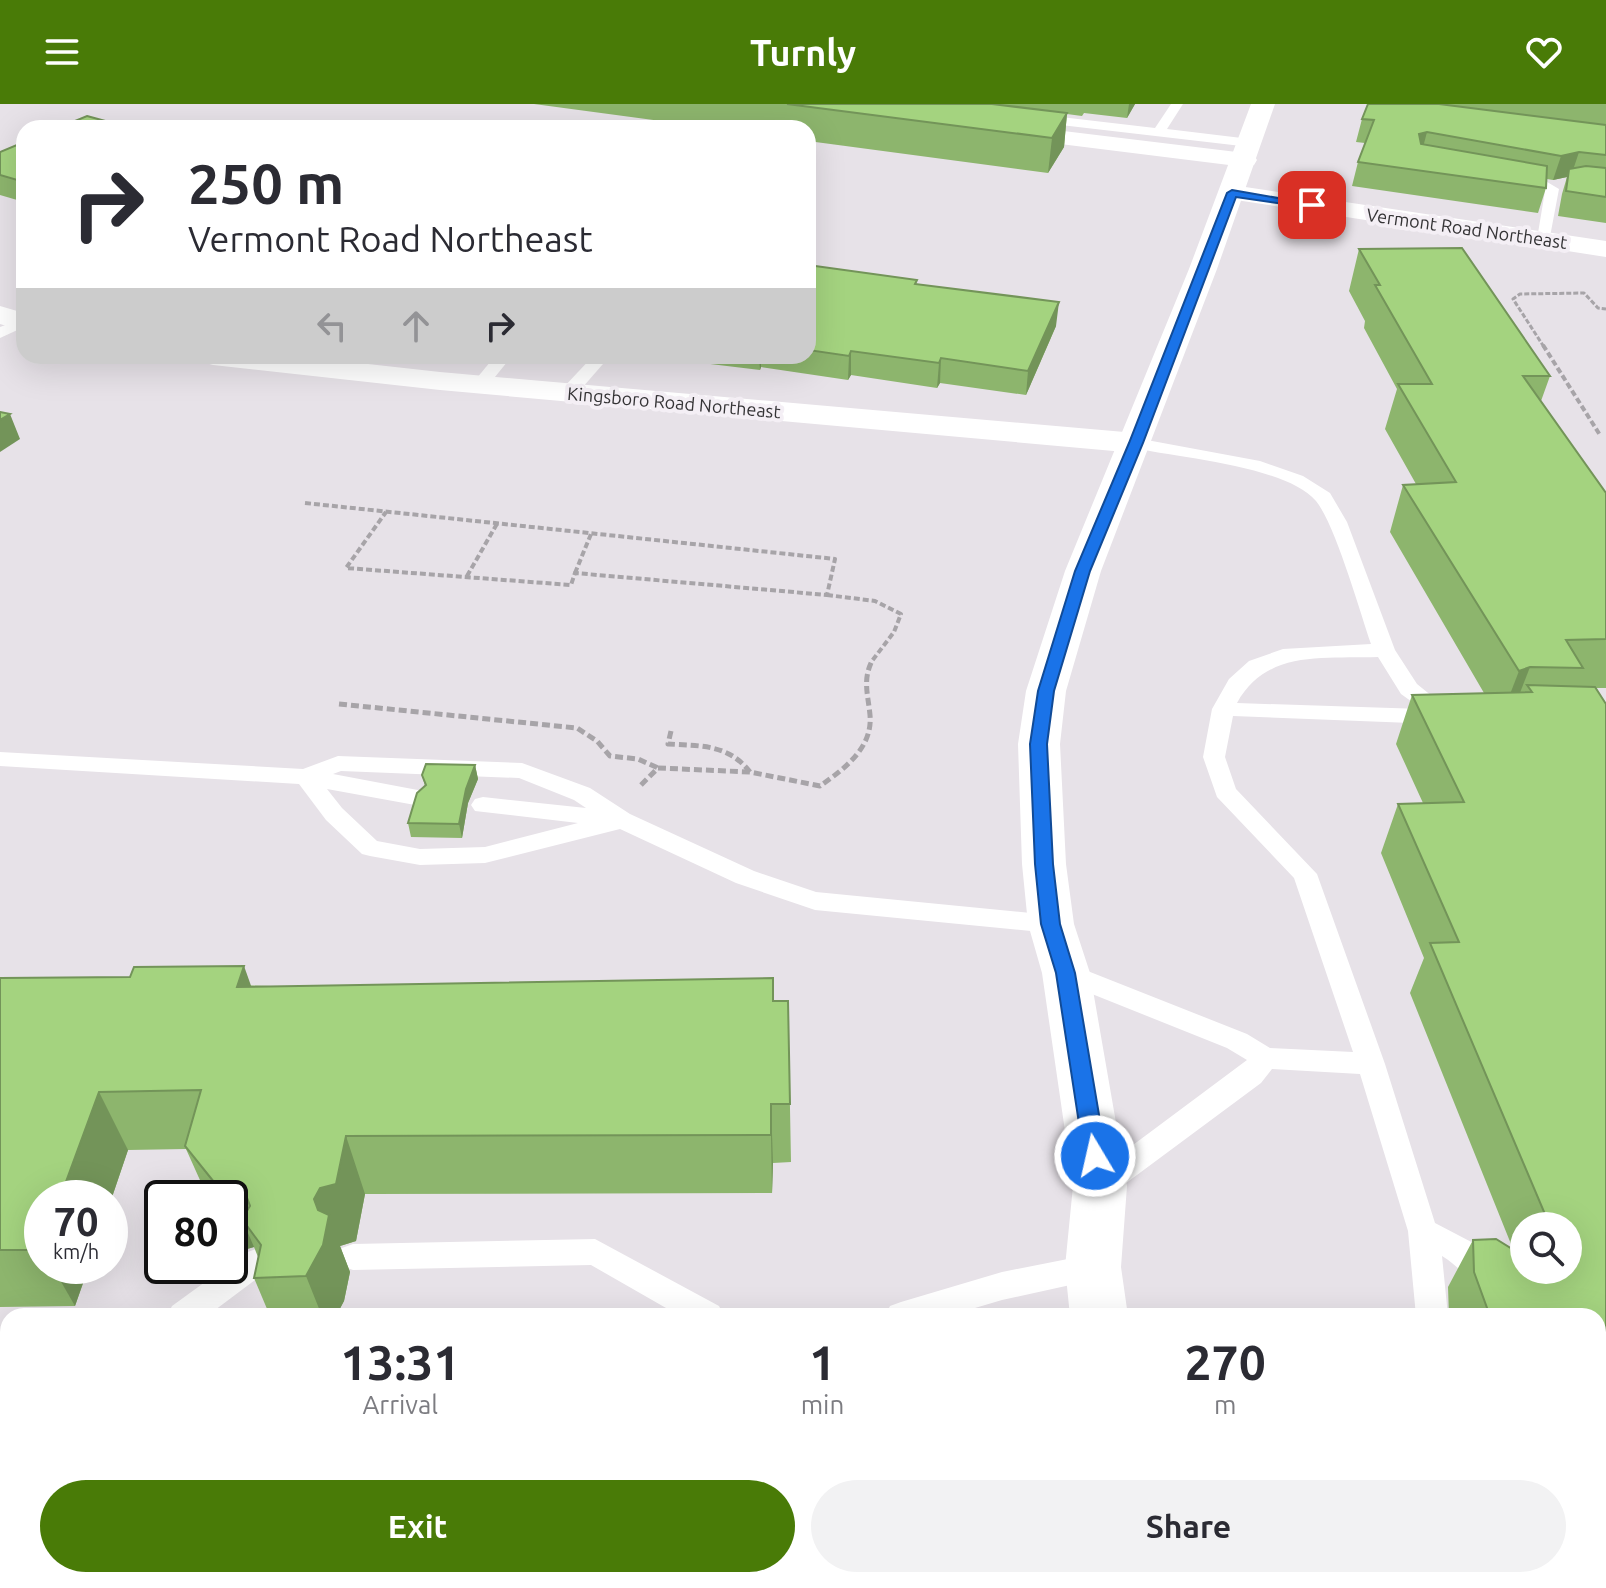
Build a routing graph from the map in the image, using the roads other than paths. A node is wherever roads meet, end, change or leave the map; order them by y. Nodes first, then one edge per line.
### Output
1 (1177, 104) edge
2 (1263, 104) edge
3 (1027, 117) edge
4 (986, 129) edge
5 (1159, 132) junction
6 (1248, 152) junction
7 (1504, 175) edge
8 (1572, 182) edge
9 (1552, 189) junction
10 (1232, 193) junction
11 (1544, 239) junction
12 (1606, 249) edge
13 (289, 364) edge
14 (497, 364) edge
15 (595, 364) edge
16 (480, 384) junction
17 (569, 392) junction
18 (1136, 443) junction
19 (1384, 650) junction
20 (1223, 709) junction
21 (0, 759) edge
22 (306, 777) junction
23 (415, 797) edge
24 (483, 805) dead end
25 (622, 820) junction
26 (1051, 924) junction
27 (1066, 973) junction
28 (1265, 1058) junction
29 (1371, 1064) junction
30 (1100, 1186) junction
31 (1423, 1231) junction
32 (353, 1257) dead end
33 (256, 1262) edge
34 (1494, 1285) edge
35 (1096, 1292) edge
36 (194, 1308) edge
37 (694, 1308) edge
38 (928, 1308) edge
39 (1432, 1308) edge

1 - 5 lane
2 - 6 main road
3 - 5 lane
4 - 6 main road
5 - 6 lane
6 - 10 main road
7 - 9 lane
8 - 9 lane
9 - 11 lane
10 - 11 main road, Vermont Road Northeast
10 - 18 main road
11 - 12 main road, Vermont Road Northeast
13 - 16 main road, Kingsboro Road Northeast
14 - 16 lane
15 - 17 lane
16 - 17 main road, Kingsboro Road Northeast
17 - 18 main road, Kingsboro Road Northeast
18 - 19 lane
18 - 26 main road
19 - 20 lane
19 - 20 lane
20 - 29 lane
21 - 22 lane
22 - 23 lane
22 - 25 lane
22 - 25 lane
24 - 25 lane
25 - 26 lane
26 - 27 main road
27 - 28 lane
27 - 30 main road
28 - 29 lane
28 - 30 lane
29 - 31 lane
30 - 35 main road
31 - 34 lane
31 - 39 lane
32 - 37 lane
33 - 36 lane
35 - 38 lane

